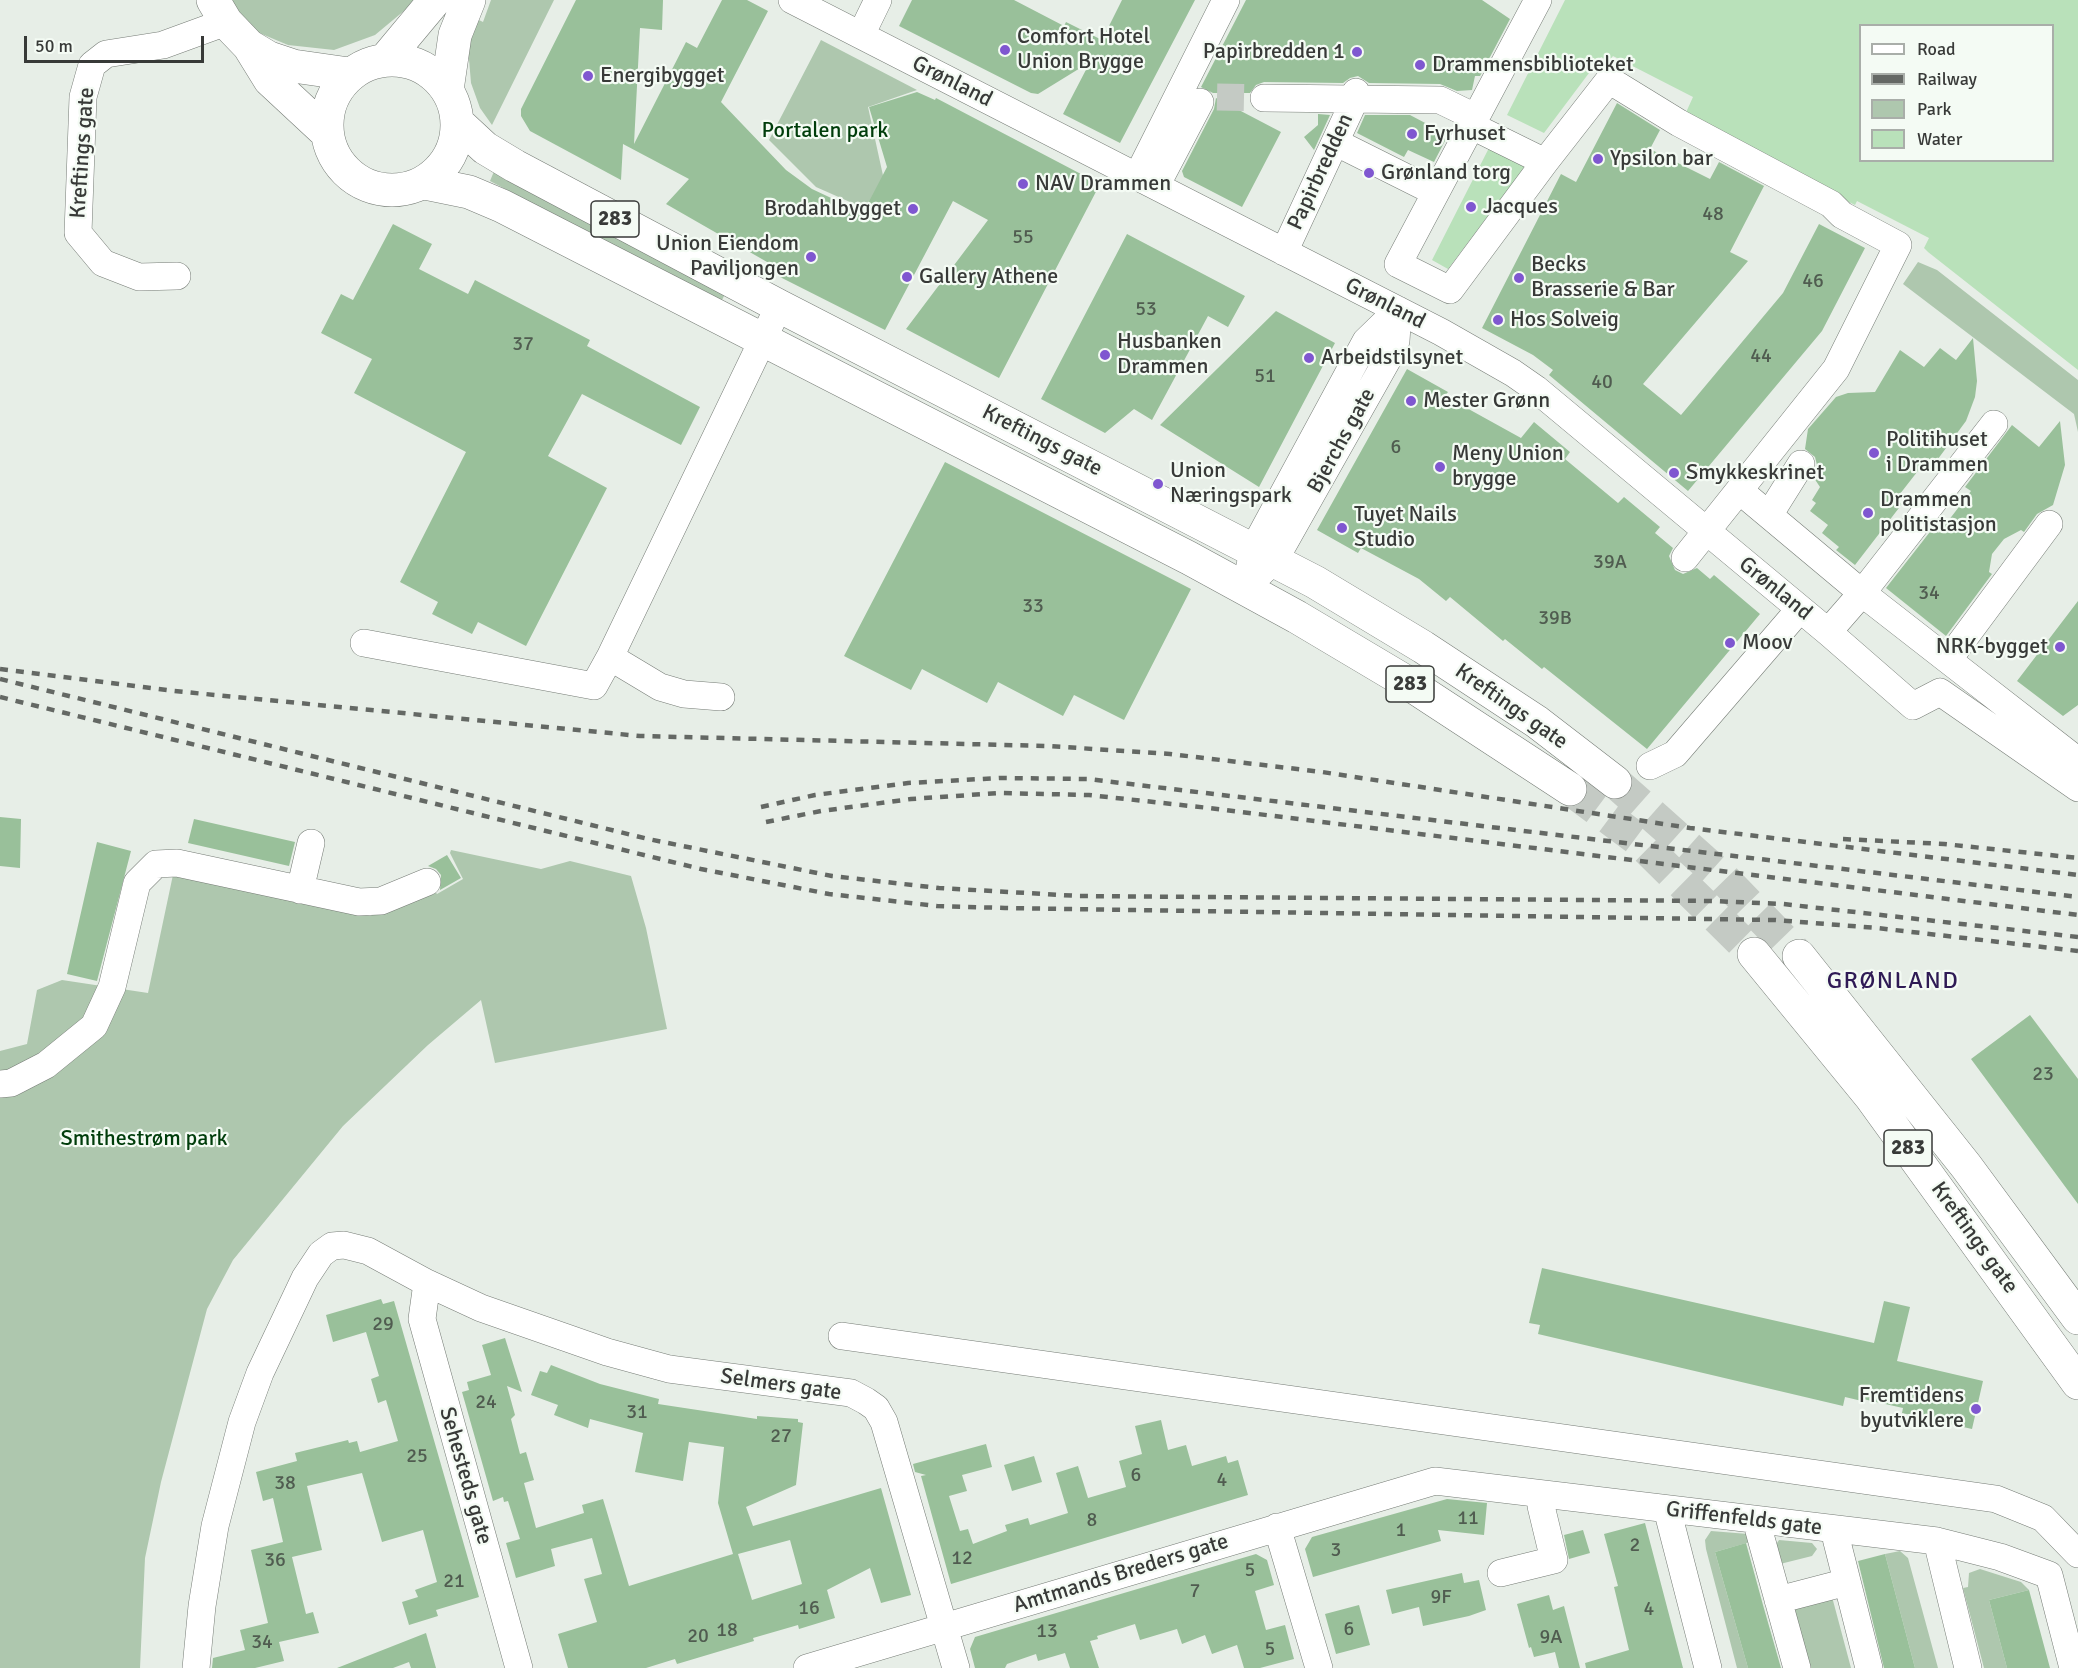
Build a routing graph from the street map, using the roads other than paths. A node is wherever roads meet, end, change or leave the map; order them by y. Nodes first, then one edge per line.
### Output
1 (435, 0) edge
2 (469, 0) edge
3 (792, 0) edge
4 (878, 0) edge
5 (1226, 0) edge
6 (1528, 4) edge
7 (220, 11) edge
8 (861, 35) junction
9 (249, 46) junction
10 (385, 60) junction
11 (349, 74) junction
12 (447, 90) junction
13 (1355, 95) junction
14 (1264, 98) tunnel mouth
15 (1473, 121) junction
16 (457, 122) junction
17 (327, 133) junction
18 (1335, 142) junction
19 (1545, 162) junction
20 (1147, 181) junction
21 (425, 183) junction
22 (1436, 192) junction
23 (1284, 252) junction
24 (177, 276) dead end
25 (1450, 290) junction
26 (779, 306) junction
27 (1398, 310) junction
28 (1441, 332) junction
29 (763, 340) junction
30 (1994, 424) dead end
31 (1801, 464) dead end
32 (1740, 491) junction
33 (1769, 515) junction
34 (2049, 524) dead end
35 (1706, 532) junction
36 (1265, 554) junction
37 (1685, 558) dead end
38 (1245, 588) junction
39 (1862, 593) junction
40 (1799, 610) junction
41 (1828, 632) junction
42 (364, 643) dead end
43 (610, 657) junction
44 (1948, 660) junction
45 (721, 697) dead end
46 (2078, 760) edge
47 (1650, 766) dead end
48 (1615, 782) tunnel mouth
49 (2078, 788) edge
50 (1570, 789) tunnel mouth
51 (311, 843) dead end
52 (427, 882) dead end
53 (300, 890) junction
54 (1754, 954) tunnel mouth
55 (1799, 956) tunnel mouth
56 (0, 1084) edge
57 (426, 1283) junction
58 (2078, 1318) edge
59 (842, 1335) dead end
60 (2078, 1383) edge
61 (1435, 1480) joint
62 (1542, 1494) junction
63 (1667, 1509) junction
64 (1756, 1520) junction
65 (1277, 1527) junction
66 (1834, 1530) junction
67 (1937, 1541) junction
68 (2078, 1554) edge
69 (1501, 1573) dead end
70 (1847, 1582) junction
71 (1778, 1600) junction
72 (944, 1627) junction
73 (196, 1668) edge
74 (519, 1668) edge
75 (807, 1668) edge
76 (956, 1668) edge
77 (1319, 1668) edge
78 (1708, 1668) edge
79 (1797, 1668) edge
80 (1869, 1668) edge
81 (1968, 1668) edge
82 (2073, 1668) edge

1 - 10 main road
2 - 12 main road, 283
3 - 8 street, Grønland
4 - 8 street
5 - 20 street
6 - 15 street
7 - 9 main road, Kreftings gate
7 - 24 street, Kreftings gate
8 - 20 street, Grønland
9 - 11 main road, Kreftings gate
9 - 17 main road, Kreftings gate
10 - 11 main road
10 - 12 main road
11 - 17 main road, 283
12 - 16 main road, 283
13 - 14 street
13 - 15 street
13 - 18 street, Papirbredden
15 - 19 street
15 - 22 street
16 - 21 main road, 283
16 - 26 main road, Kreftings gate / 283
17 - 21 main road, 283
18 - 22 street
18 - 23 street, Papirbredden
19 - 25 street
19 - 32 street
20 - 23 street, Grønland
21 - 29 main road, Kreftings gate / 283
22 - 25 street
23 - 27 street, Grønland
25 - 28 street
26 - 29 street
26 - 36 main road, Kreftings gate / 283
27 - 28 street, Grønland
27 - 36 street, Bjerchs gate
28 - 35 street, Grønland
29 - 38 main road, Kreftings gate / 283
29 - 43 street
30 - 39 street
31 - 33 street
32 - 33 street
32 - 35 street
33 - 39 street
34 - 44 street
35 - 37 street
35 - 40 street, Grønland
36 - 38 street, Bjerchs gate
36 - 48 main road, Kreftings gate / 283
38 - 50 main road, Kreftings gate / 283
39 - 41 street
39 - 44 street
40 - 41 street, Grønland
40 - 47 street
41 - 49 street, Grønland
42 - 43 street
43 - 45 street
44 - 46 street
51 - 53 street
52 - 53 street
53 - 56 street
54 - 60 main road, Kreftings gate / 283
55 - 58 main road, Kreftings gate / 283
57 - 72 street, Selmers gate
57 - 73 street, Selmers gate
57 - 74 street, Sehesteds gate
59 - 68 street
61 - 62 street, Griffenfelds gate
61 - 65 street, Amtmands Breders gate
62 - 63 street, Griffenfelds gate
62 - 69 street
63 - 64 street, Griffenfelds gate
63 - 78 street
64 - 66 street, Griffenfelds gate
64 - 71 street
65 - 72 street, Amtmands Breders gate
65 - 77 street
66 - 67 street, Griffenfelds gate
66 - 70 street
67 - 81 street
67 - 82 street, Griffenfelds gate
70 - 71 street
70 - 80 street
71 - 79 street
72 - 75 street, Amtmands Breders gate
72 - 76 street, Selmers gate

